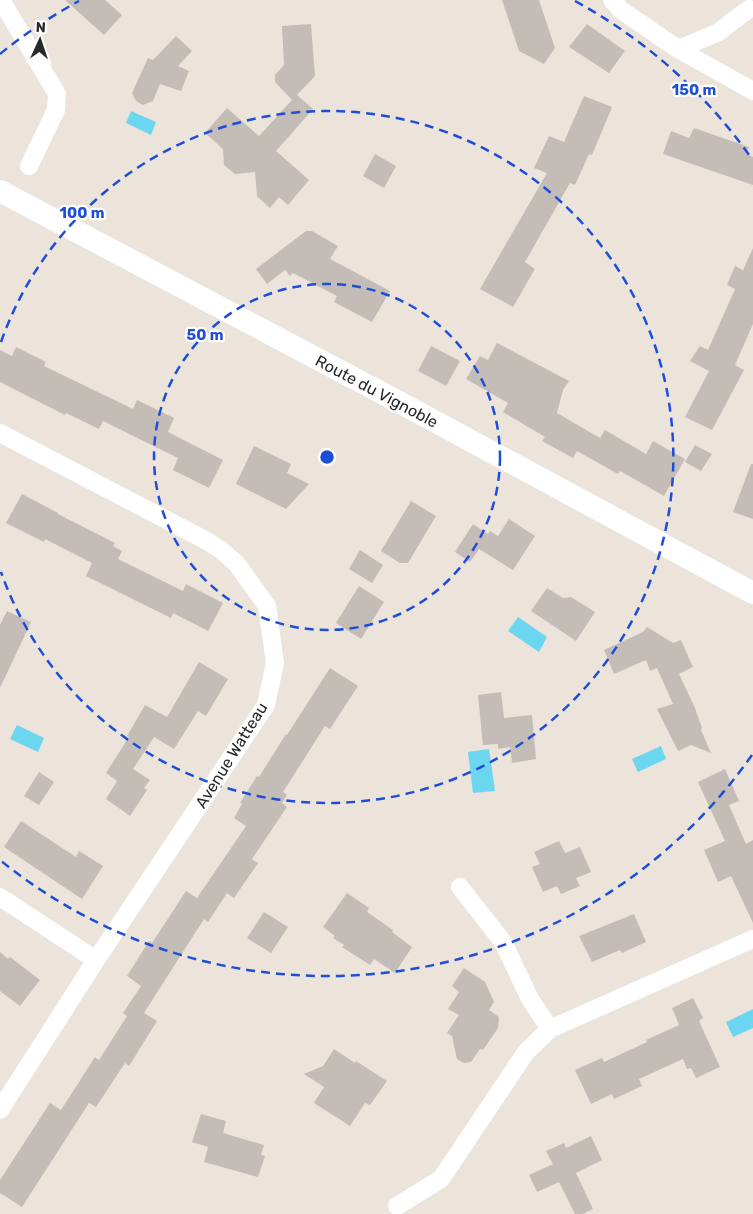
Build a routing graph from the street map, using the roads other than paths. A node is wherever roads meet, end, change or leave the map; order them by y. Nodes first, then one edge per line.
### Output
1 (1, 0) edge
2 (612, 0) edge
3 (750, 10) edge
4 (678, 49) junction
5 (753, 92) edge
6 (29, 166) dead end
7 (0, 191) edge
8 (0, 433) edge
9 (753, 593) edge
10 (460, 887) dead end
11 (0, 897) edge
12 (753, 939) edge
13 (96, 960) junction
14 (550, 1029) junction
15 (0, 1110) edge
16 (397, 1206) dead end

1 - 6 street
2 - 4 street
3 - 4 street
4 - 5 street
7 - 9 street, Route du Vignoble
8 - 13 street, Avenue Watteau
10 - 14 street
11 - 13 street
12 - 14 street
13 - 15 street, Avenue Watteau
14 - 16 street

